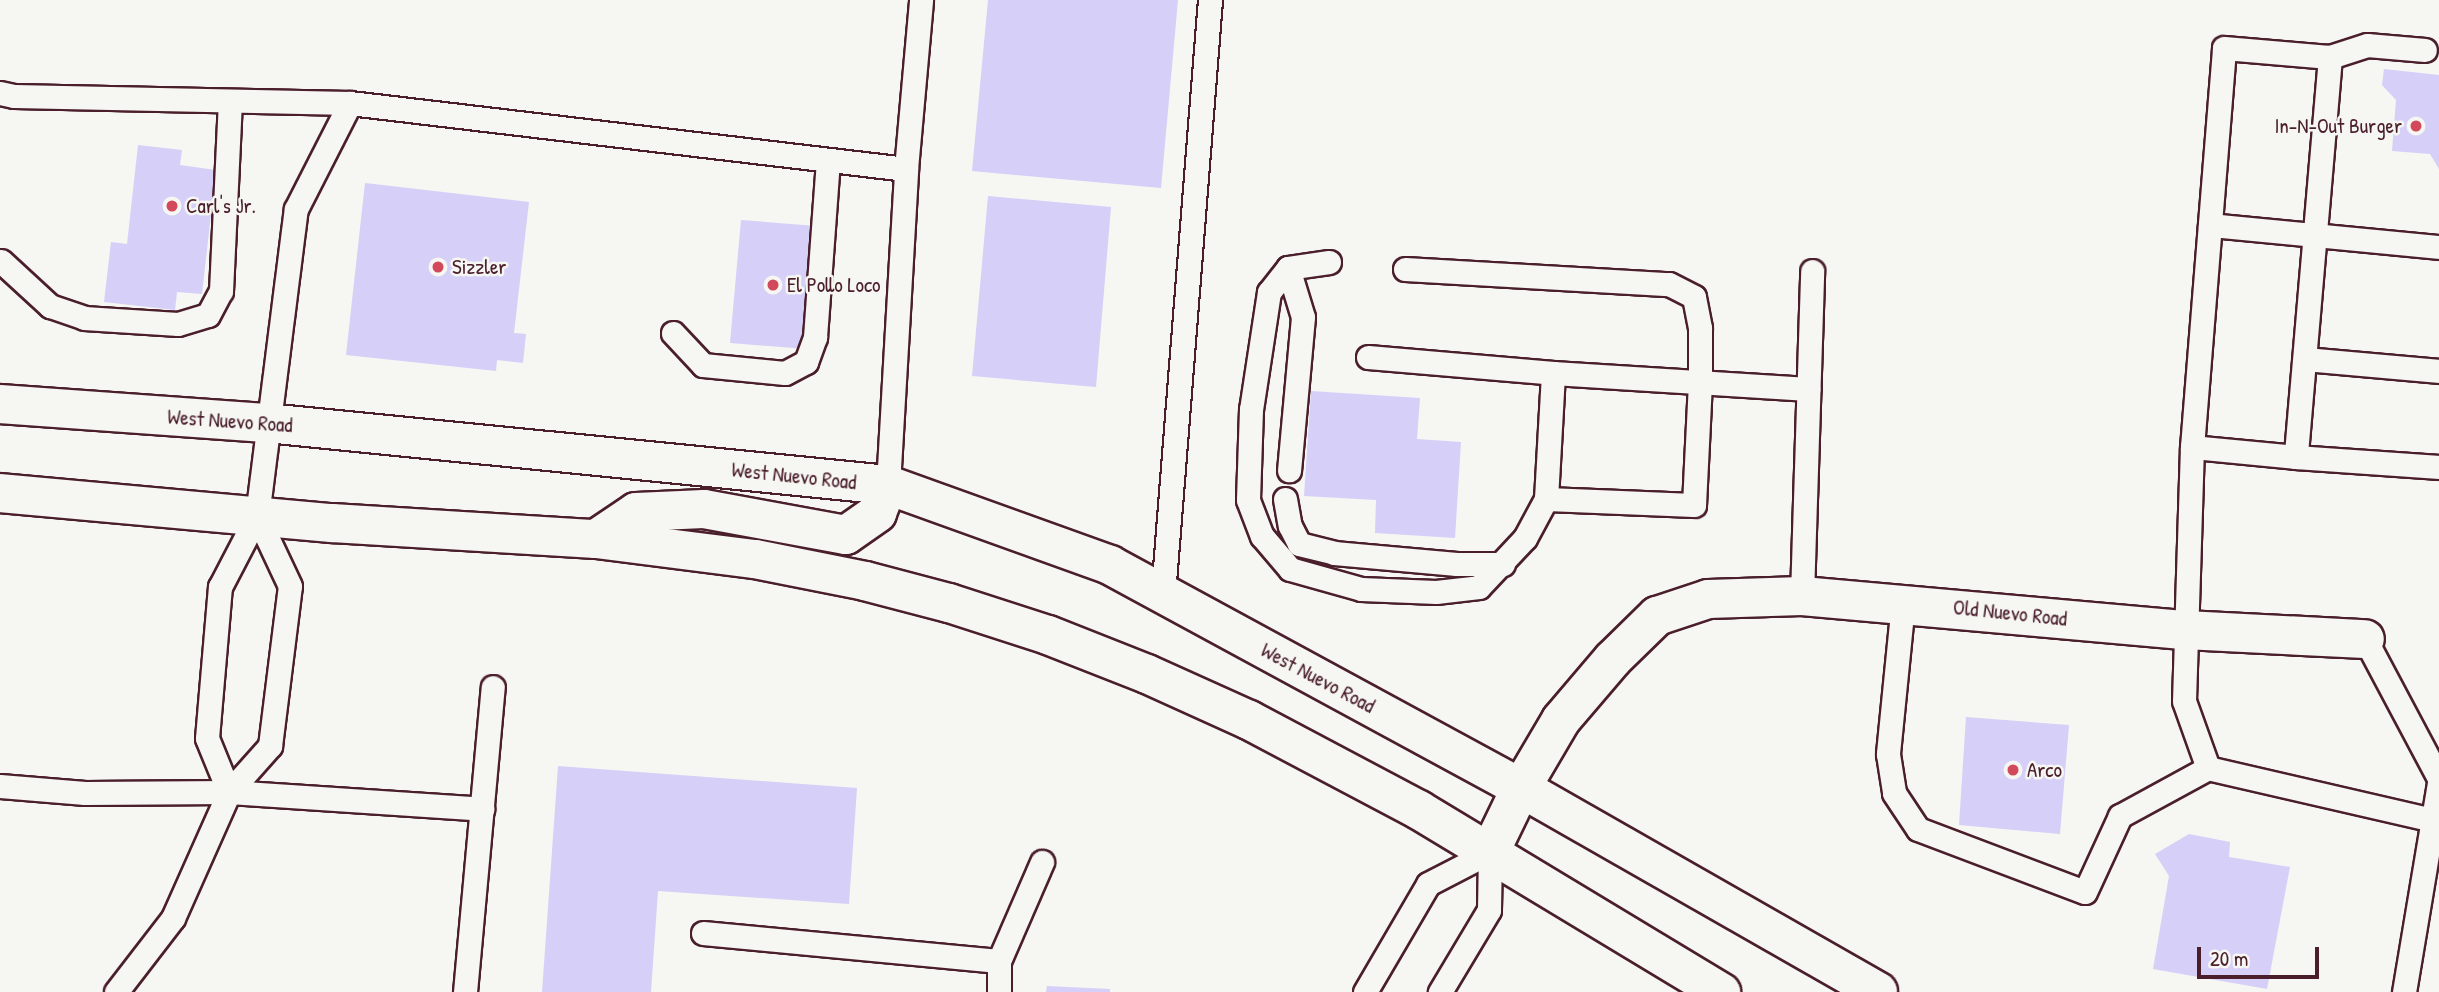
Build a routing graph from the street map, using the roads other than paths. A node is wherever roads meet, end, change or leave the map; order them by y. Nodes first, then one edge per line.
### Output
1 (920, 0) edge
2 (1210, 0) edge
3 (2425, 50) dead end
4 (2330, 57) junction
5 (0, 93) edge
6 (230, 101) junction
7 (350, 103) junction
8 (828, 161) junction
9 (906, 169) junction
10 (2210, 225) junction
11 (2315, 234) junction
12 (2439, 247) edge
13 (1, 261) edge
14 (1329, 262) dead end
15 (1288, 268) junction
16 (1405, 269) dead end
17 (1812, 271) dead end
18 (673, 333) dead end
19 (1368, 357) dead end
20 (2305, 359) junction
21 (2439, 371) edge
22 (1553, 373) junction
23 (1700, 382) junction
24 (1808, 389) junction
25 (0, 404) edge
26 (267, 423) junction
27 (2192, 447) junction
28 (2296, 457) junction
29 (2439, 467) edge
30 (1289, 470) dead end
31 (888, 485) junction
32 (0, 493) edge
33 (1285, 499) dead end
34 (1546, 499) junction
35 (257, 516) junction
36 (596, 539) junction
37 (1503, 564) junction
38 (1163, 594) junction
39 (1802, 596) junction
40 (1903, 603) junction
41 (2185, 630) junction
42 (2365, 639) joint
43 (493, 687) dead end
44 (2208, 768) junction
45 (2439, 780) edge
46 (0, 786) edge
47 (1521, 788) junction
48 (229, 792) junction
49 (482, 809) junction
50 (2433, 820) junction
51 (1490, 852) junction
52 (1042, 862) dead end
53 (703, 933) dead end
54 (999, 961) junction
55 (116, 992) edge
56 (465, 992) edge
57 (999, 992) edge
58 (1365, 992) edge
59 (1440, 992) edge
60 (1721, 992) edge
61 (1878, 992) edge
62 (2404, 992) edge

1 - 9 lane
2 - 38 lane
3 - 4 lane
4 - 10 lane
4 - 11 lane
5 - 6 lane
6 - 7 lane
6 - 13 lane
7 - 8 lane
7 - 26 lane
8 - 9 lane
8 - 18 lane
9 - 31 lane
10 - 11 lane
10 - 27 lane
11 - 12 lane
11 - 20 lane
14 - 15 lane
15 - 30 lane
15 - 37 lane
16 - 23 lane
17 - 24 lane
19 - 22 lane
20 - 21 lane
20 - 28 lane
22 - 23 lane
22 - 34 lane
23 - 24 lane
23 - 34 lane
24 - 39 lane
25 - 26 main road, West Nuevo Road
26 - 31 main road, West Nuevo Road
26 - 35 lane
27 - 28 lane
27 - 41 lane
28 - 29 lane
31 - 36 main road
31 - 38 main road, West Nuevo Road
32 - 35 main road
33 - 37 lane
34 - 37 lane
35 - 36 main road
35 - 48 lane
35 - 48 lane
36 - 51 main road
38 - 47 main road, West Nuevo Road
39 - 40 main road, Old Nuevo Road
39 - 47 main road, Old Nuevo Road
40 - 41 main road, Old Nuevo Road
40 - 44 lane
41 - 42 main road, Old Nuevo Road
41 - 44 lane
42 - 45 lane
43 - 49 lane
44 - 50 lane
45 - 50 lane
46 - 48 lane
47 - 51 main road
47 - 61 main road, West Nuevo Road
48 - 49 lane
48 - 55 lane
49 - 56 lane
50 - 62 lane
51 - 58 lane
51 - 59 lane
51 - 60 main road
52 - 54 lane
53 - 54 lane
54 - 57 lane

